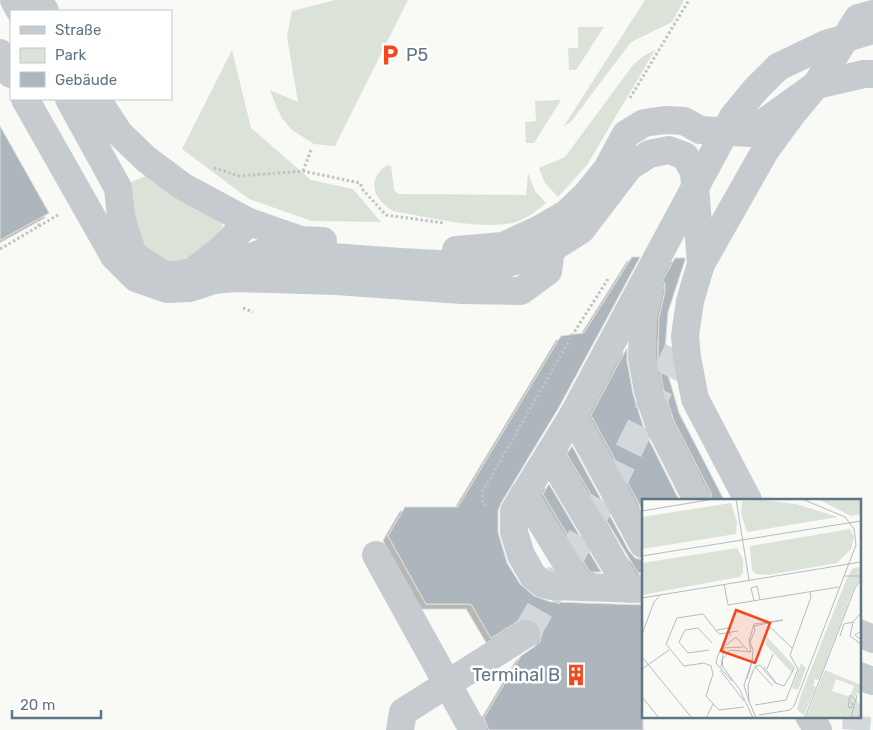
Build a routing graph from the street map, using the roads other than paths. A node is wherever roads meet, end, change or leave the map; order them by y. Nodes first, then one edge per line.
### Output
1 (873, 14) edge
2 (873, 30) edge
3 (0, 54) edge
4 (10, 72) edge
5 (873, 74) edge
6 (816, 85) junction
7 (26, 100) edge
8 (70, 100) edge
9 (98, 100) edge
10 (248, 222) junction
11 (657, 258) junction
12 (701, 264) junction
13 (572, 414) junction
14 (549, 454) junction
15 (697, 499) edge
16 (747, 499) edge
17 (642, 542) edge
18 (376, 555) dead end
19 (636, 589) edge
20 (860, 633) edge
21 (526, 634) tunnel mouth
22 (873, 639) edge
23 (860, 676) edge
24 (873, 681) edge
25 (448, 684) junction
26 (860, 687) edge
27 (873, 687) edge
28 (810, 718) edge
29 (400, 730) edge
30 (473, 730) edge
31 (818, 730) edge

1 - 6 lane
2 - 11 lane, bridge
3 - 4 lane
5 - 6 lane
6 - 10 lane
6 - 12 lane
7 - 12 lane
8 - 10 lane
9 - 10 lane
11 - 13 lane
11 - 15 lane
12 - 16 lane
13 - 14 lane
13 - 17 lane
14 - 19 lane
14 - 19 lane
18 - 25 lane
20 - 22 lane
21 - 25 lane
23 - 24 lane
25 - 29 lane
25 - 30 lane
26 - 27 lane
28 - 31 lane

